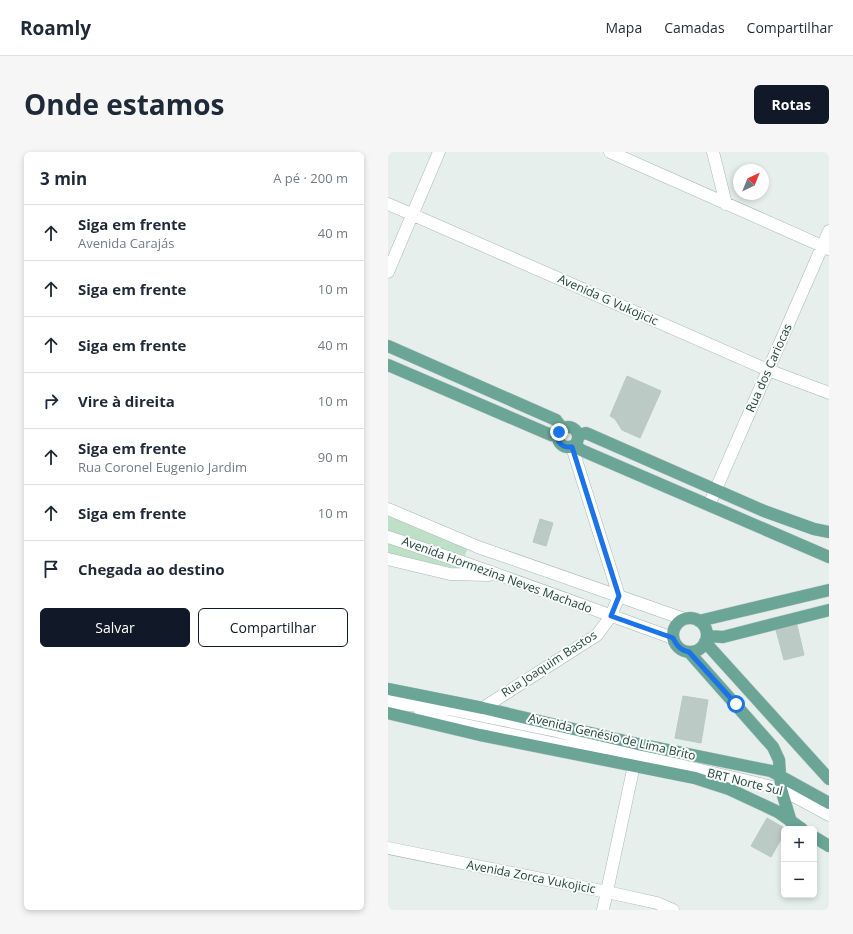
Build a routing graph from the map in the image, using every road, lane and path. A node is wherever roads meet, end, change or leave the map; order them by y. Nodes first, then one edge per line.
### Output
1 (439, 152) edge
2 (610, 152) edge
3 (713, 152) edge
4 (388, 204) edge
5 (726, 204) junction
6 (412, 215) junction
7 (829, 231) edge
8 (825, 248) edge
9 (388, 272) edge
10 (388, 346) edge
11 (388, 365) edge
12 (768, 370) junction
13 (829, 393) edge
14 (560, 432) junction
15 (575, 442) junction
16 (715, 491) junction
17 (709, 505) junction
18 (388, 510) edge
19 (829, 532) edge
20 (388, 537) edge
21 (829, 557) edge
22 (388, 559) edge
23 (498, 575) junction
24 (829, 590) edge
25 (619, 596) junction
26 (829, 610) edge
27 (611, 616) junction
28 (684, 619) junction
29 (699, 621) junction
30 (673, 638) junction
31 (706, 639) junction
32 (689, 652) junction
33 (388, 689) edge
34 (388, 701) edge
35 (483, 708) junction
36 (388, 713) edge
37 (634, 765) junction
38 (780, 775) junction
39 (829, 779) edge
40 (781, 789) junction
41 (829, 802) edge
42 (829, 815) edge
43 (791, 822) junction
44 (797, 826) edge
45 (817, 839) edge
46 (829, 846) edge
47 (388, 848) edge
48 (607, 892) junction
49 (603, 910) edge
50 (673, 910) edge

1 - 6 street
2 - 5 street
3 - 5 street
4 - 6 street, Avenida G Vukojicic
5 - 8 street
6 - 9 street
6 - 12 street, Avenida G Vukojicic
7 - 8 street, Rua dos Cariocas
8 - 12 street, Rua dos Cariocas
10 - 14 main road
11 - 14 main road
12 - 13 street, Avenida G Vukojicic
12 - 16 street, Rua dos Cariocas
14 - 15 main road
14 - 15 main road
15 - 16 main road
15 - 17 main road
15 - 25 street
16 - 17 street, Rua dos Cariocas
16 - 19 main road
17 - 21 main road
18 - 25 street, Avenida Hormezina Neves Machado
20 - 23 street, Avenida Hormezina Neves Machado
22 - 23 street
23 - 27 street, Avenida Hormezina Neves Machado
24 - 29 main road
25 - 27 street, Rua Joaquim Bastos
25 - 28 street, Avenida Hormezina Neves Machado
26 - 31 main road
27 - 30 street, Avenida Hormezina Neves Machado
27 - 35 street, Rua Joaquim Bastos
28 - 29 main road
28 - 30 main road
29 - 31 main road
30 - 32 main road
31 - 32 main road
31 - 39 main road
32 - 38 main road
33 - 35 main road, Avenida Genésio de Lima Brito
34 - 40 street, BRT Norte Sul
35 - 38 main road, Avenida Genésio de Lima Brito
36 - 37 main road, Avenida Genésio de Lima Brito
37 - 43 main road, Avenida Genésio de Lima Brito
37 - 48 street
38 - 40 main road
38 - 41 main road, Avenida Genésio de Lima Brito
40 - 42 street, BRT Norte Sul
40 - 43 main road
43 - 44 main road, Avenida Genésio de Lima Brito
45 - 46 main road
47 - 48 street, Avenida Zorca Vukojicic
48 - 49 street
48 - 50 street, Avenida Zorca Vukojicic

